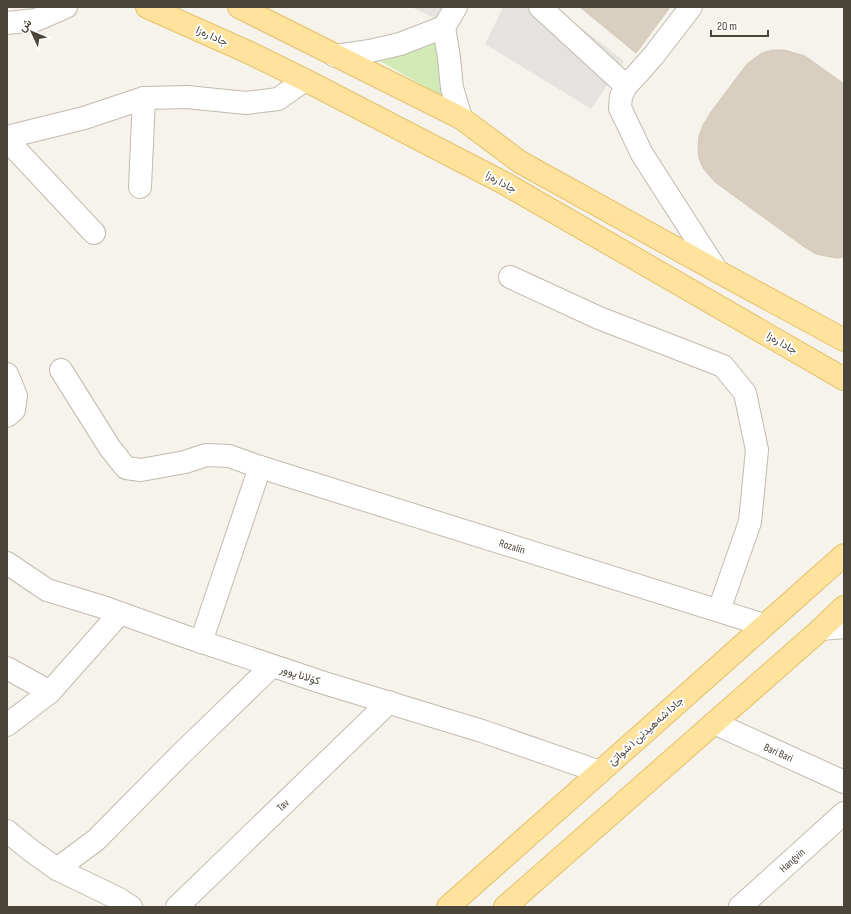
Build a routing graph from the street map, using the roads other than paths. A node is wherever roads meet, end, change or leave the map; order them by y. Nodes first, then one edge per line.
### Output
1 (66, 7) edge
2 (147, 7) edge
3 (239, 7) edge
4 (456, 7) edge
5 (540, 7) edge
6 (691, 7) edge
7 (7, 23) edge
8 (444, 27) junction
9 (335, 56) junction
10 (305, 80) junction
11 (626, 86) junction
12 (144, 98) junction
13 (461, 118) junction
14 (7, 137) edge
15 (7, 140) edge
16 (140, 187) dead end
17 (94, 233) dead end
18 (717, 271) junction
19 (510, 277) dead end
20 (844, 340) edge
21 (818, 364) junction
22 (61, 370) dead end
23 (7, 374) edge
24 (844, 379) edge
25 (844, 394) edge
26 (7, 416) edge
27 (260, 467) junction
28 (844, 546) edge
29 (837, 561) edge
30 (7, 563) edge
31 (844, 607) edge
32 (719, 610) junction
33 (120, 613) junction
34 (764, 624) junction
35 (844, 627) edge
36 (822, 628) junction
37 (201, 642) junction
38 (272, 666) junction
39 (7, 668) edge
40 (50, 692) junction
41 (389, 702) junction
42 (714, 723) junction
43 (7, 724) edge
44 (600, 772) junction
45 (844, 782) edge
46 (844, 813) edge
47 (7, 831) edge
48 (57, 869) junction
49 (181, 906) edge
50 (131, 907) edge
51 (448, 907) edge
52 (505, 907) edge
53 (740, 907) edge

1 - 7 street
2 - 10 main road, جادا ره‌زا
3 - 9 main road
4 - 8 street
5 - 11 street
6 - 11 street
8 - 9 street
8 - 13 street
9 - 13 main road
10 - 12 street
10 - 21 main road, جادا ره‌زا
11 - 18 street
12 - 14 street
12 - 16 street
13 - 18 main road
15 - 17 street
18 - 20 main road
19 - 32 street
21 - 24 main road, جادا ره‌زا
21 - 25 main road
22 - 27 street, Rozalin
23 - 26 street
27 - 32 street, Rozalin
27 - 37 street
28 - 29 main road, جادا شەهیدێن ١ شواتێ
29 - 34 main road, جادا شەهیدێن ١ شواتێ
30 - 33 street, کۆلانا پوور
31 - 36 main road
32 - 34 street, Rozalin
33 - 37 street, کۆلانا پوور
33 - 40 street
34 - 44 main road, جادا شەهیدێن ١ شواتێ
35 - 36 street
36 - 42 main road
37 - 38 street, کۆلانا پوور
38 - 41 street, کۆلانا پوور
38 - 48 street
39 - 40 street
40 - 43 street
41 - 44 street, کۆلانا پوور
41 - 49 street, Tav
42 - 45 street, Bari Bari
42 - 52 main road
44 - 51 main road, جادا شەهیدێن ١ شواتێ
46 - 53 street, Hangvin
47 - 48 street
48 - 50 street

